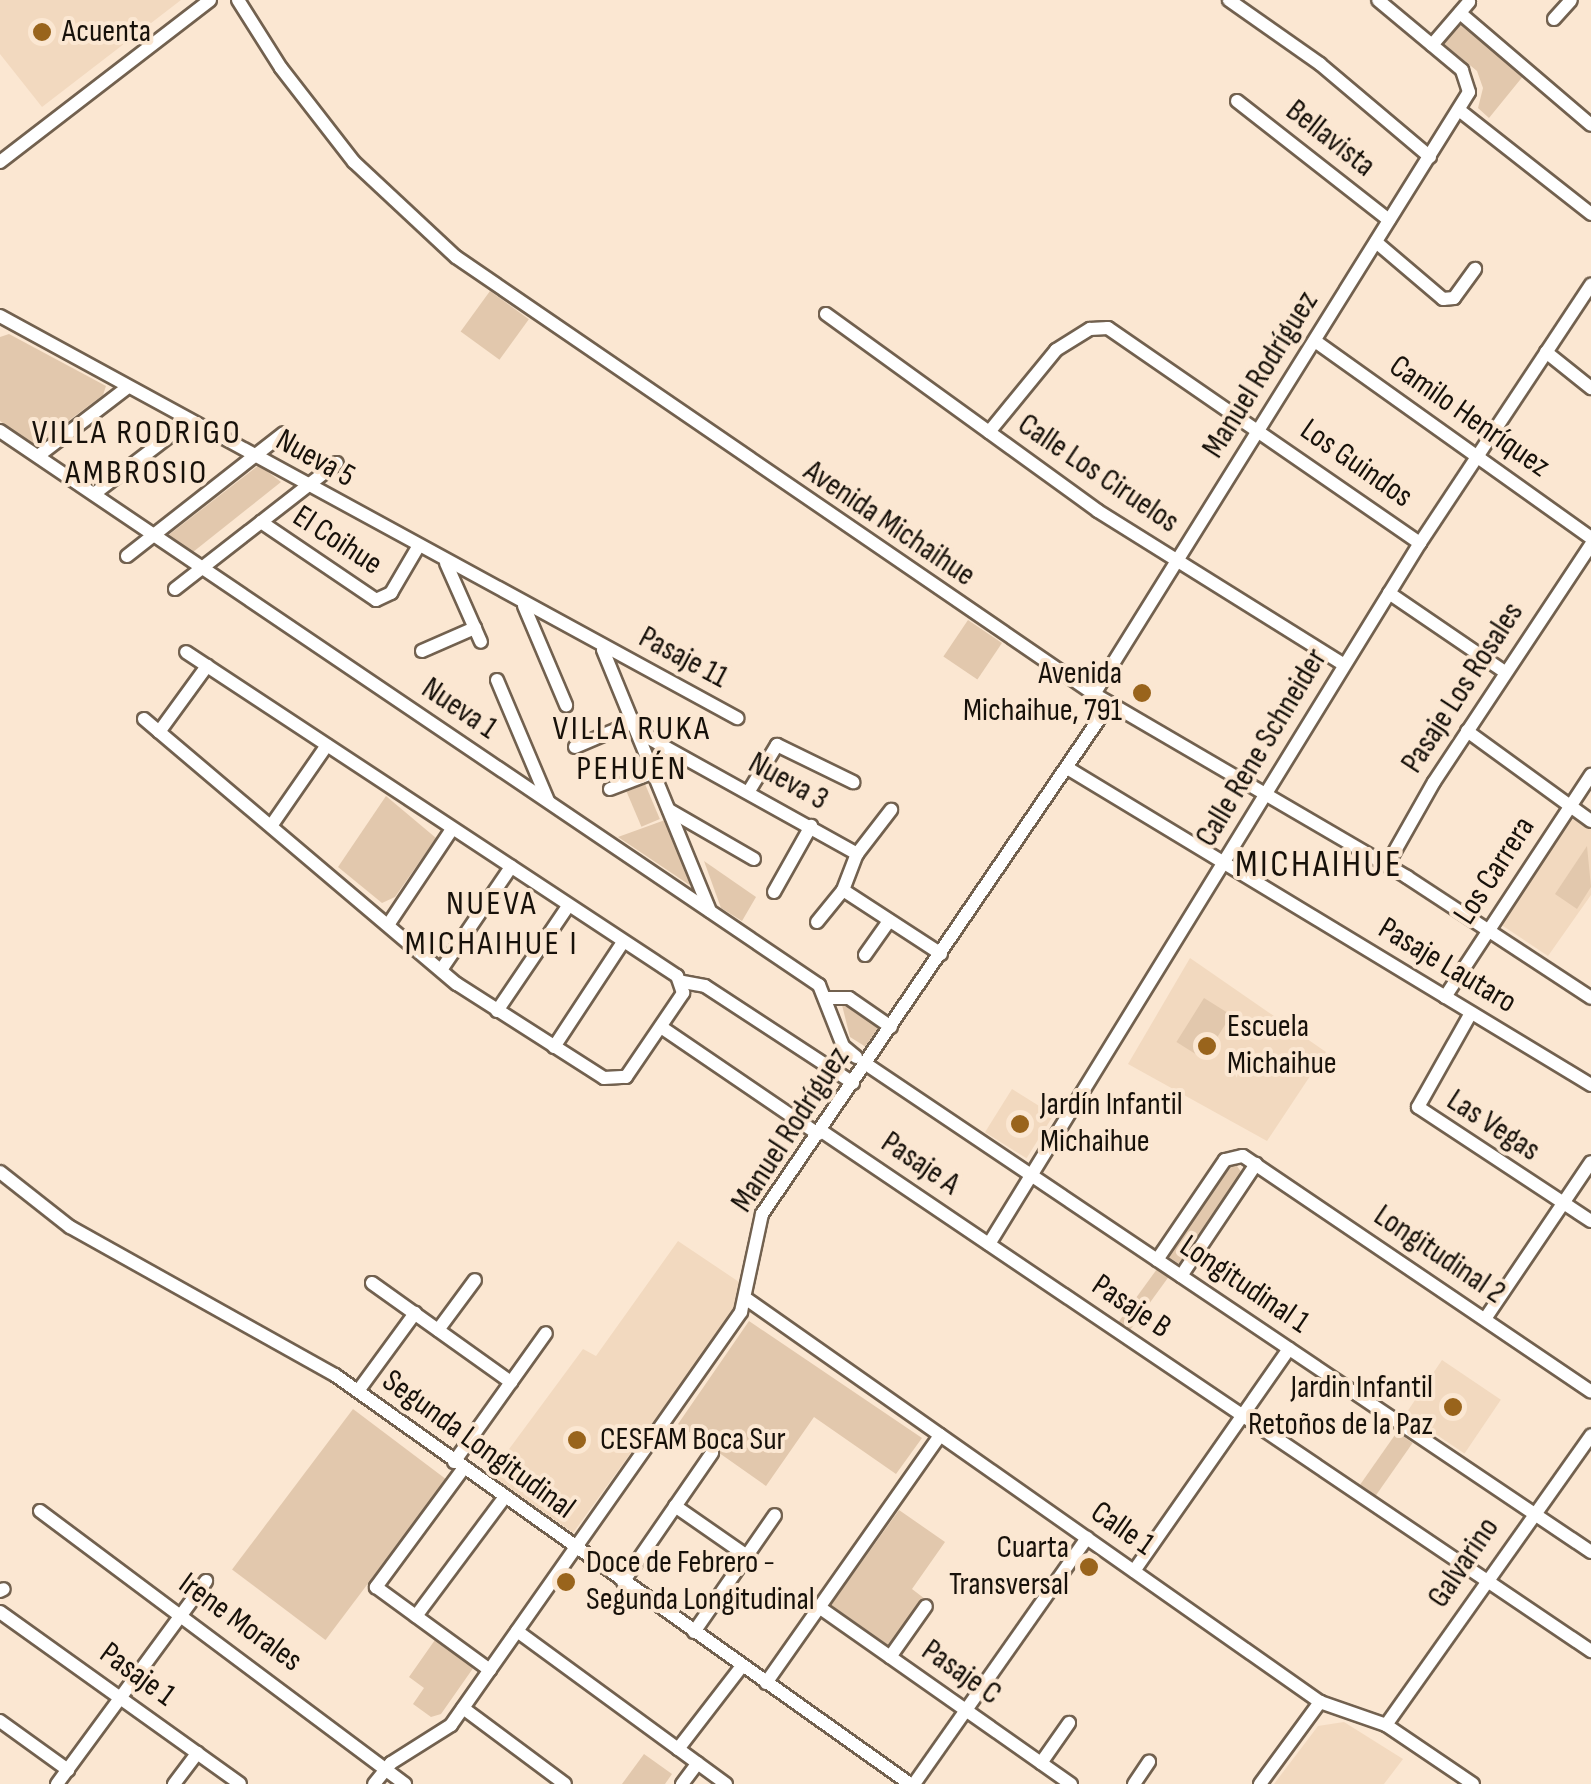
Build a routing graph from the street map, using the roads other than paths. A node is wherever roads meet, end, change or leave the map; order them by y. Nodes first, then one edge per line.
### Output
1 (210, 0) edge
2 (238, 0) edge
3 (1229, 0) edge
4 (1572, 0) edge
5 (1382, 1) edge
6 (1464, 7) edge
7 (1554, 18) dead end
8 (1432, 45) junction
9 (1237, 101) dead end
10 (1459, 110) junction
11 (1591, 124) edge
12 (1430, 157) junction
13 (0, 162) edge
14 (1591, 214) edge
15 (1389, 220) junction
16 (1376, 242) junction
17 (1476, 269) dead end
18 (1591, 285) edge
19 (826, 314) dead end
20 (1, 318) edge
21 (1315, 341) junction
22 (1546, 352) junction
23 (128, 387) junction
24 (1591, 388) edge
25 (189, 421) junction
26 (0, 430) edge
27 (1259, 430) junction
28 (989, 432) junction
29 (284, 433) dead end
30 (38, 456) junction
31 (255, 457) junction
32 (1476, 457) junction
33 (337, 463) dead end
34 (307, 486) junction
35 (94, 494) junction
36 (261, 522) junction
37 (154, 535) junction
38 (1591, 538) edge
39 (1420, 543) junction
40 (1591, 545) edge
41 (418, 547) junction
42 (128, 556) dead end
43 (1178, 560) junction
44 (446, 563) junction
45 (202, 568) junction
46 (175, 589) dead end
47 (1389, 593) junction
48 (524, 606) junction
49 (475, 628) junction
50 (481, 642) dead end
51 (603, 650) junction
52 (422, 651) dead end
53 (186, 652) dead end
54 (1344, 664) junction
55 (207, 666) junction
56 (1505, 672) junction
57 (497, 680) dead end
58 (1094, 694) junction
59 (1110, 704) junction
60 (566, 705) dead end
61 (736, 718) dead end
62 (144, 719) dead end
63 (636, 727) junction
64 (1467, 731) junction
65 (159, 732) junction
66 (326, 745) junction
67 (575, 747) dead end
68 (1069, 769) junction
69 (654, 772) junction
70 (1591, 775) edge
71 (853, 782) dead end
72 (610, 790) dead end
73 (749, 791) junction
74 (1266, 794) junction
75 (549, 804) junction
76 (1571, 804) junction
77 (669, 810) junction
78 (890, 810) dead end
79 (1591, 821) edge
80 (271, 826) junction
81 (811, 826) junction
82 (452, 828) junction
83 (858, 854) junction
84 (754, 859) dead end
85 (1224, 864) junction
86 (1388, 865) junction
87 (510, 867) junction
88 (844, 890) junction
89 (774, 892) dead end
90 (568, 906) junction
91 (711, 913) junction
92 (889, 920) junction
93 (817, 922) dead end
94 (388, 925) junction
95 (1488, 930) junction
96 (623, 942) junction
97 (941, 954) junction
98 (865, 955) dead end
99 (441, 970) junction
100 (683, 982) junction
101 (1445, 996) junction
102 (827, 998) junction
103 (1591, 998) edge
104 (497, 1011) junction
105 (1472, 1013) junction
106 (661, 1027) junction
107 (892, 1027) junction
108 (554, 1047) junction
109 (861, 1060) junction
110 (852, 1083) junction
111 (1591, 1085) edge
112 (819, 1132) junction
113 (1591, 1162) edge
114 (1256, 1164) junction
115 (0, 1172) edge
116 (1034, 1177) junction
117 (1563, 1204) junction
118 (1591, 1221) edge
119 (989, 1244) junction
120 (1157, 1260) junction
121 (1181, 1276) junction
122 (475, 1280) dead end
123 (372, 1282) dead end
124 (748, 1300) junction
125 (414, 1313) junction
126 (1485, 1319) junction
127 (438, 1330) junction
128 (546, 1333) dead end
129 (1289, 1349) junction
130 (511, 1382) junction
131 (358, 1392) junction
132 (1591, 1392) edge
133 (1243, 1415) junction
134 (940, 1434) junction
135 (1591, 1436) edge
136 (712, 1453) dead end
137 (458, 1466) junction
138 (504, 1498) junction
139 (676, 1506) junction
140 (40, 1510) dead end
141 (1532, 1512) junction
142 (776, 1514) dead end
143 (1087, 1538) junction
144 (574, 1549) junction
145 (1591, 1552) edge
146 (747, 1556) junction
147 (1134, 1571) junction
148 (206, 1580) dead end
149 (1486, 1580) junction
150 (622, 1582) junction
151 (926, 1606) dead end
152 (818, 1607) junction
153 (0, 1612) edge
154 (182, 1614) junction
155 (416, 1616) junction
156 (517, 1631) junction
157 (694, 1632) junction
158 (1591, 1650) edge
159 (890, 1657) junction
160 (742, 1666) junction
161 (490, 1670) junction
162 (766, 1682) junction
163 (121, 1697) junction
164 (1320, 1702) junction
165 (463, 1708) junction
166 (966, 1710) junction
167 (0, 1721) edge
168 (1069, 1723) dead end
169 (1386, 1724) junction
170 (678, 1749) junction
171 (197, 1753) junction
172 (1149, 1762) dead end
173 (698, 1763) junction
174 (1041, 1763) junction
175 (68, 1770) junction
176 (385, 1770) junction
177 (892, 1779) edge
178 (57, 1784) edge
179 (174, 1784) edge
180 (240, 1784) edge
181 (374, 1784) edge
182 (405, 1784) edge
183 (565, 1784) edge
184 (682, 1784) edge
185 (726, 1784) edge
186 (912, 1784) edge
187 (1071, 1784) edge
188 (1134, 1784) edge
189 (1260, 1784) edge
190 (1473, 1784) edge

1 - 13 street
2 - 58 street, Avenida Michaihue
3 - 12 street
4 - 7 street
5 - 8 street
6 - 8 street
6 - 11 street
8 - 10 street, Manuel Rodríguez
9 - 15 street, Bellavista
10 - 12 street, Manuel Rodríguez
10 - 14 street
12 - 15 street, Manuel Rodríguez
15 - 16 street, Manuel Rodríguez
16 - 17 street
16 - 21 street, Manuel Rodríguez
18 - 22 street, Calle Rene Schneider
19 - 28 street, Calle Los Ciruelos
20 - 23 street, Nueva 5
21 - 27 street, Manuel Rodríguez
21 - 32 street, Camilo Henríquez
22 - 24 street
22 - 32 street, Calle Rene Schneider
23 - 25 street, Nueva 5
23 - 30 street
25 - 31 street, Nueva 5
25 - 35 street
26 - 30 street, Nueva 1
27 - 28 street, Los Guindos
27 - 39 street, Los Guindos
27 - 43 street, Manuel Rodríguez
28 - 43 street, Calle Los Ciruelos
29 - 31 street
30 - 35 street, Nueva 1
31 - 34 street, Nueva 5
31 - 37 street
32 - 38 street, Camilo Henríquez
32 - 39 street, Calle Rene Schneider
33 - 34 street
34 - 36 street
34 - 41 street, Nueva 5
35 - 37 street, Nueva 1
36 - 41 street, El Coihue
36 - 45 street
37 - 42 street
37 - 45 street, Nueva 1
39 - 47 street, Calle Rene Schneider
40 - 56 street, Pasaje Los Rosales
41 - 44 street, Nueva 5
43 - 54 street, Calle Los Ciruelos
43 - 58 street, Manuel Rodríguez
44 - 48 street, Nueva 5
44 - 49 street
45 - 46 street
45 - 75 street, Nueva 1
47 - 54 street, Calle Rene Schneider
47 - 56 street
48 - 51 street, Nueva 5
48 - 60 street
49 - 50 street
49 - 52 street
51 - 61 street, Pasaje 11
51 - 63 street
53 - 55 street
54 - 74 street, Calle Rene Schneider
55 - 65 street
55 - 66 street
56 - 64 street, Pasaje Los Rosales
57 - 75 street
58 - 59 street, Avenida Michaihue
59 - 68 street, Manuel Rodríguez
59 - 74 street, Avenida Michaihue
62 - 65 street
63 - 67 street
63 - 69 street
63 - 73 street, Nueva 3
64 - 76 street
64 - 86 street, Pasaje Los Rosales
65 - 80 street
66 - 80 street
66 - 82 street
68 - 85 street, Pasaje Lautaro
68 - 97 street, Manuel Rodríguez
69 - 72 street
69 - 77 street
70 - 76 street, Los Carrera
71 - 73 street
73 - 81 street, Nueva 3
74 - 85 street, Calle Rene Schneider
74 - 86 street, Avenida Michaihue
75 - 91 street, Nueva 1
76 - 79 street
76 - 95 street, Los Carrera
77 - 84 street
77 - 91 street
78 - 83 street
80 - 94 street
81 - 83 street, Nueva 3
81 - 89 street
82 - 87 street
82 - 94 street
83 - 88 street
85 - 101 street, Pasaje Lautaro
85 - 116 street, Calle Rene Schneider
86 - 95 street, Avenida Michaihue
87 - 90 street
87 - 99 street
88 - 92 street
88 - 93 street
90 - 96 street
90 - 104 street
91 - 102 street, Nueva 1
92 - 97 street
92 - 98 street
94 - 99 street
95 - 101 street, Los Carrera
95 - 103 street, Avenida Michaihue
96 - 100 street
96 - 108 street
97 - 107 street, Manuel Rodríguez
99 - 104 street
100 - 106 street
100 - 110 street
101 - 105 street, Pasaje Lautaro
102 - 107 street
102 - 109 street
104 - 108 street
105 - 111 street, Pasaje Lautaro
105 - 117 street, Las Vegas
106 - 108 street
106 - 112 street, Pasaje A
107 - 109 street, Manuel Rodríguez
109 - 110 street, Manuel Rodríguez
109 - 116 street, Longitudinal 1
110 - 112 street, Manuel Rodríguez
112 - 119 street, Pasaje A
112 - 124 street, Manuel Rodríguez
113 - 117 street
114 - 120 street
114 - 121 street
114 - 126 street, Longitudinal 2
115 - 131 street, Segunda Longitudinal
116 - 119 street, Calle Rene Schneider
116 - 120 street, Longitudinal 1
117 - 118 street, Las Vegas
117 - 126 street
119 - 133 street, Pasaje B
120 - 121 street, Longitudinal 1
121 - 129 street, Longitudinal 1
122 - 127 street
123 - 125 street
124 - 134 street, Calle 1
124 - 144 street, Manuel Rodríguez
125 - 127 street
125 - 131 street
126 - 132 street, Longitudinal 2
127 - 130 street
128 - 130 street
129 - 133 street
129 - 141 street, Longitudinal 1
130 - 137 street
131 - 137 street, Segunda Longitudinal
133 - 147 street
133 - 149 street
134 - 143 street, Calle 1
134 - 152 street
135 - 141 street, Galvarino
136 - 139 street
137 - 138 street, Segunda Longitudinal
137 - 155 street
138 - 144 street, Segunda Longitudinal
138 - 155 street
139 - 146 street
139 - 150 street
140 - 154 street, Irene Morales
141 - 145 street, Longitudinal 1
141 - 149 street, Galvarino
142 - 146 street
143 - 147 street, Calle 1
143 - 166 street
144 - 150 street, Segunda Longitudinal
144 - 156 street, Manuel Rodríguez
146 - 157 street
147 - 164 street, Calle 1
148 - 154 street
149 - 158 street
149 - 169 street, Galvarino
150 - 157 street, Segunda Longitudinal
151 - 159 street
152 - 159 street, Pasaje C
152 - 162 street
153 - 163 street, Pasaje 1
154 - 163 street
154 - 176 street, Irene Morales
155 - 161 street
156 - 161 street, Manuel Rodríguez
156 - 170 street
157 - 160 street, Segunda Longitudinal
159 - 166 street, Pasaje C
160 - 162 street, Segunda Longitudinal
160 - 170 street
161 - 165 street, Manuel Rodríguez
162 - 177 street, Segunda Longitudinal
163 - 171 street, Pasaje 1
163 - 175 street
164 - 169 street, Calle 1
164 - 189 street
165 - 176 street, Manuel Rodríguez
165 - 183 street
166 - 174 street, Pasaje C
166 - 186 street
167 - 175 street
168 - 174 street
169 - 190 street, Calle 1
170 - 173 street
171 - 179 street
171 - 180 street, Pasaje 1
172 - 188 street
173 - 184 street
173 - 185 street
174 - 187 street, Pasaje C
175 - 178 street
176 - 181 street, Manuel Rodríguez
176 - 182 street, Irene Morales
177 - 186 street, Segunda Longitudinal

